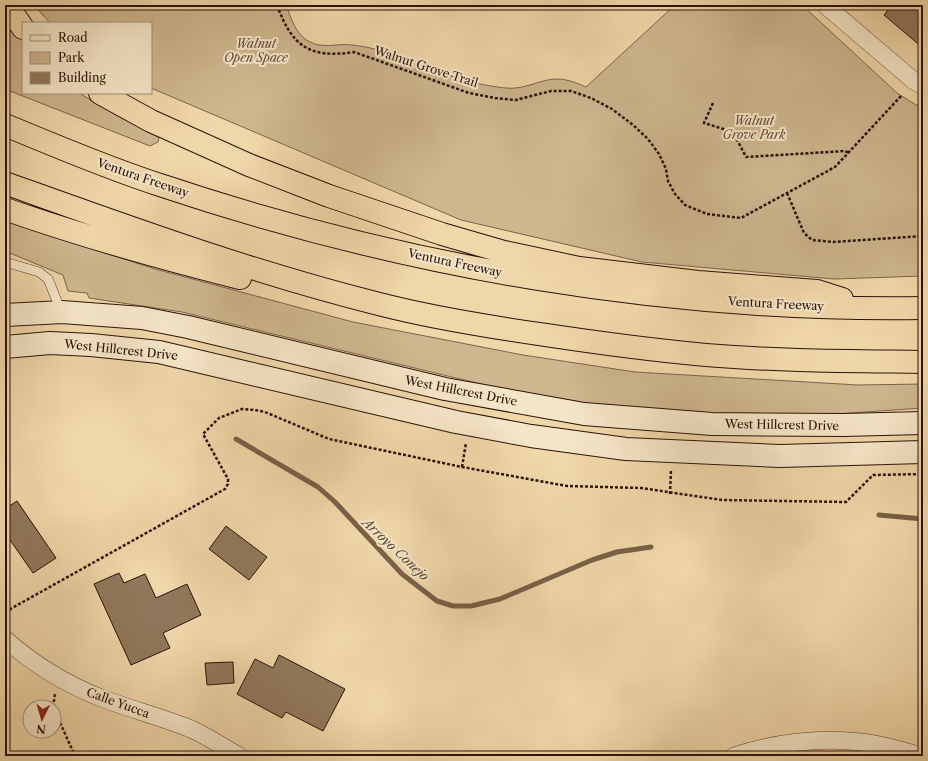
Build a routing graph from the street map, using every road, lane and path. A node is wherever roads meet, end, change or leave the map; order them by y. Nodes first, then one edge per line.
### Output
1 (7, 5) edge
2 (277, 5) edge
3 (825, 5) edge
4 (22, 27) edge
5 (923, 86) edge
6 (102, 94) edge
7 (902, 96) dead end
8 (713, 103) dead end
9 (5, 126) edge
10 (849, 153) junction
11 (5, 183) edge
12 (787, 193) junction
13 (5, 209) edge
14 (923, 236) edge
15 (5, 262) edge
16 (379, 304) junction
17 (870, 308) junction
18 (923, 308) edge
19 (62, 312) junction
20 (5, 315) edge
21 (6, 347) edge
22 (923, 362) edge
23 (923, 423) edge
24 (466, 442) dead end
25 (923, 452) edge
26 (462, 468) junction
27 (671, 469) dead end
28 (923, 474) edge
29 (670, 494) junction
30 (5, 612) edge
31 (5, 639) edge
32 (62, 726) edge
33 (76, 756) edge
34 (239, 756) edge
35 (734, 756) edge
36 (920, 756) edge

1 - 4 highway
2 - 12 path, Walnut Grove Trail
3 - 5 street
6 - 17 highway
7 - 10 path, Walnut Grove Trail
8 - 10 path
9 - 17 highway, Ventura Freeway
10 - 12 path, Walnut Grove Trail
11 - 16 highway
12 - 14 path
13 - 16 highway
15 - 19 lane
16 - 22 highway
17 - 18 highway, Ventura Freeway
19 - 20 main road, West Hillcrest Drive
19 - 21 main road
19 - 23 main road, West Hillcrest Drive
21 - 25 main road, West Hillcrest Drive
24 - 26 path
26 - 29 path
26 - 30 path
27 - 29 path
28 - 29 path
31 - 34 street, Calle Yucca
32 - 33 path
35 - 36 street

